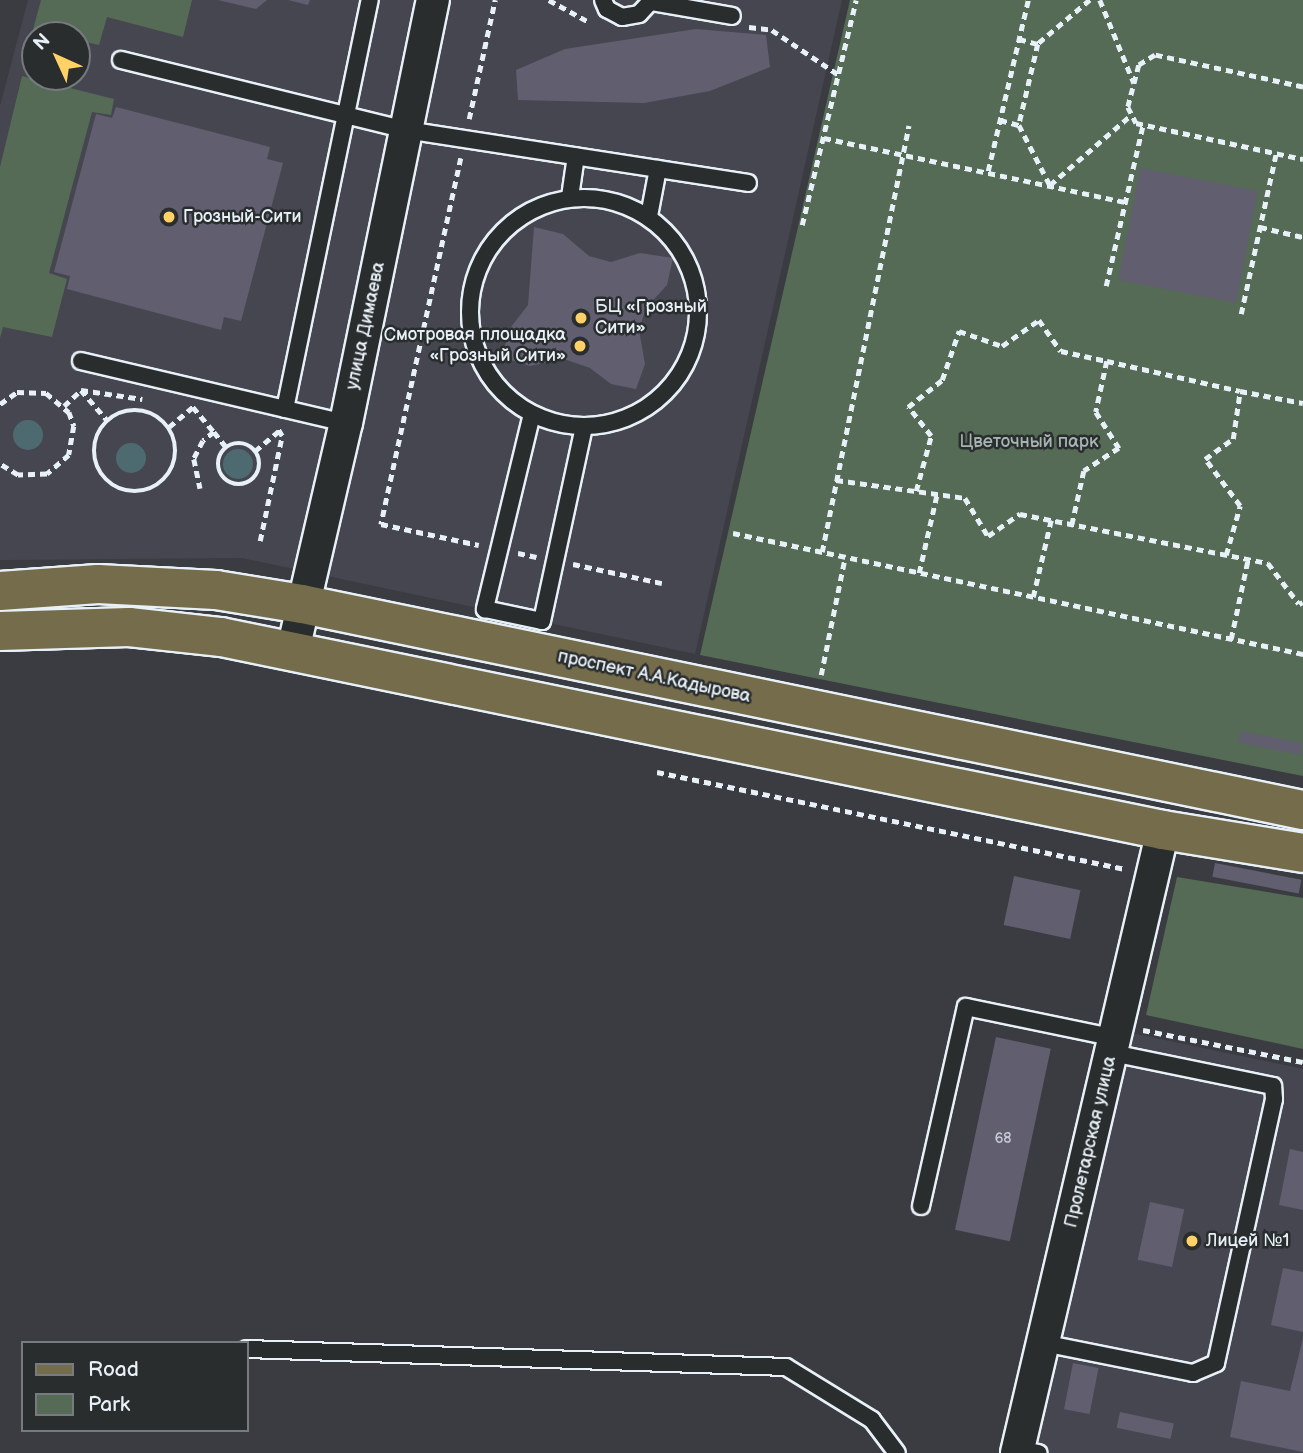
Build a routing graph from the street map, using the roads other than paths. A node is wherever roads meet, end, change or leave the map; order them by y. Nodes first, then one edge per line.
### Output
1 (370, 0) edge
2 (433, 0) edge
3 (603, 0) edge
4 (652, 1) edge
5 (732, 16) dead end
6 (121, 60) dead end
7 (346, 115) junction
8 (406, 130) junction
9 (576, 156) junction
10 (658, 169) junction
11 (748, 183) dead end
12 (570, 197) junction
13 (649, 216) junction
14 (80, 361) dead end
15 (285, 409) junction
16 (532, 414) junction
17 (346, 423) junction
18 (584, 426) junction
19 (0, 591) edge
20 (302, 604) junction
21 (0, 631) edge
22 (511, 631) junction
23 (293, 650) junction
24 (1303, 810) edge
25 (1163, 830) junction
26 (1303, 853) edge
27 (1115, 1038) junction
28 (921, 1206) dead end
29 (1043, 1343) junction
30 (248, 1349) edge
31 (1025, 1452) edge
32 (897, 1453) edge

1 - 7 lane
2 - 8 street, улица Димаева
3 - 4 lane
4 - 5 lane
6 - 7 lane
7 - 8 lane
7 - 15 lane
8 - 9 lane
8 - 17 street, улица Димаева
9 - 10 lane
9 - 12 lane
10 - 11 lane
10 - 13 lane
12 - 13 lane
12 - 16 lane
13 - 18 lane
14 - 15 lane
15 - 17 lane
16 - 18 lane
16 - 22 lane
17 - 20 street, улица Димаева
18 - 22 lane
19 - 20 main road, проспект А.А.Кадырова
20 - 22 main road, проспект А.А.Кадырова
20 - 23 street, улица Димаева
21 - 23 main road
22 - 24 main road, проспект А.А.Кадырова
23 - 25 main road
25 - 26 main road
25 - 27 street, Пролетарская улица
27 - 28 lane
27 - 29 street, Пролетарская улица
27 - 29 lane
29 - 31 street, Пролетарская улица
30 - 32 lane

